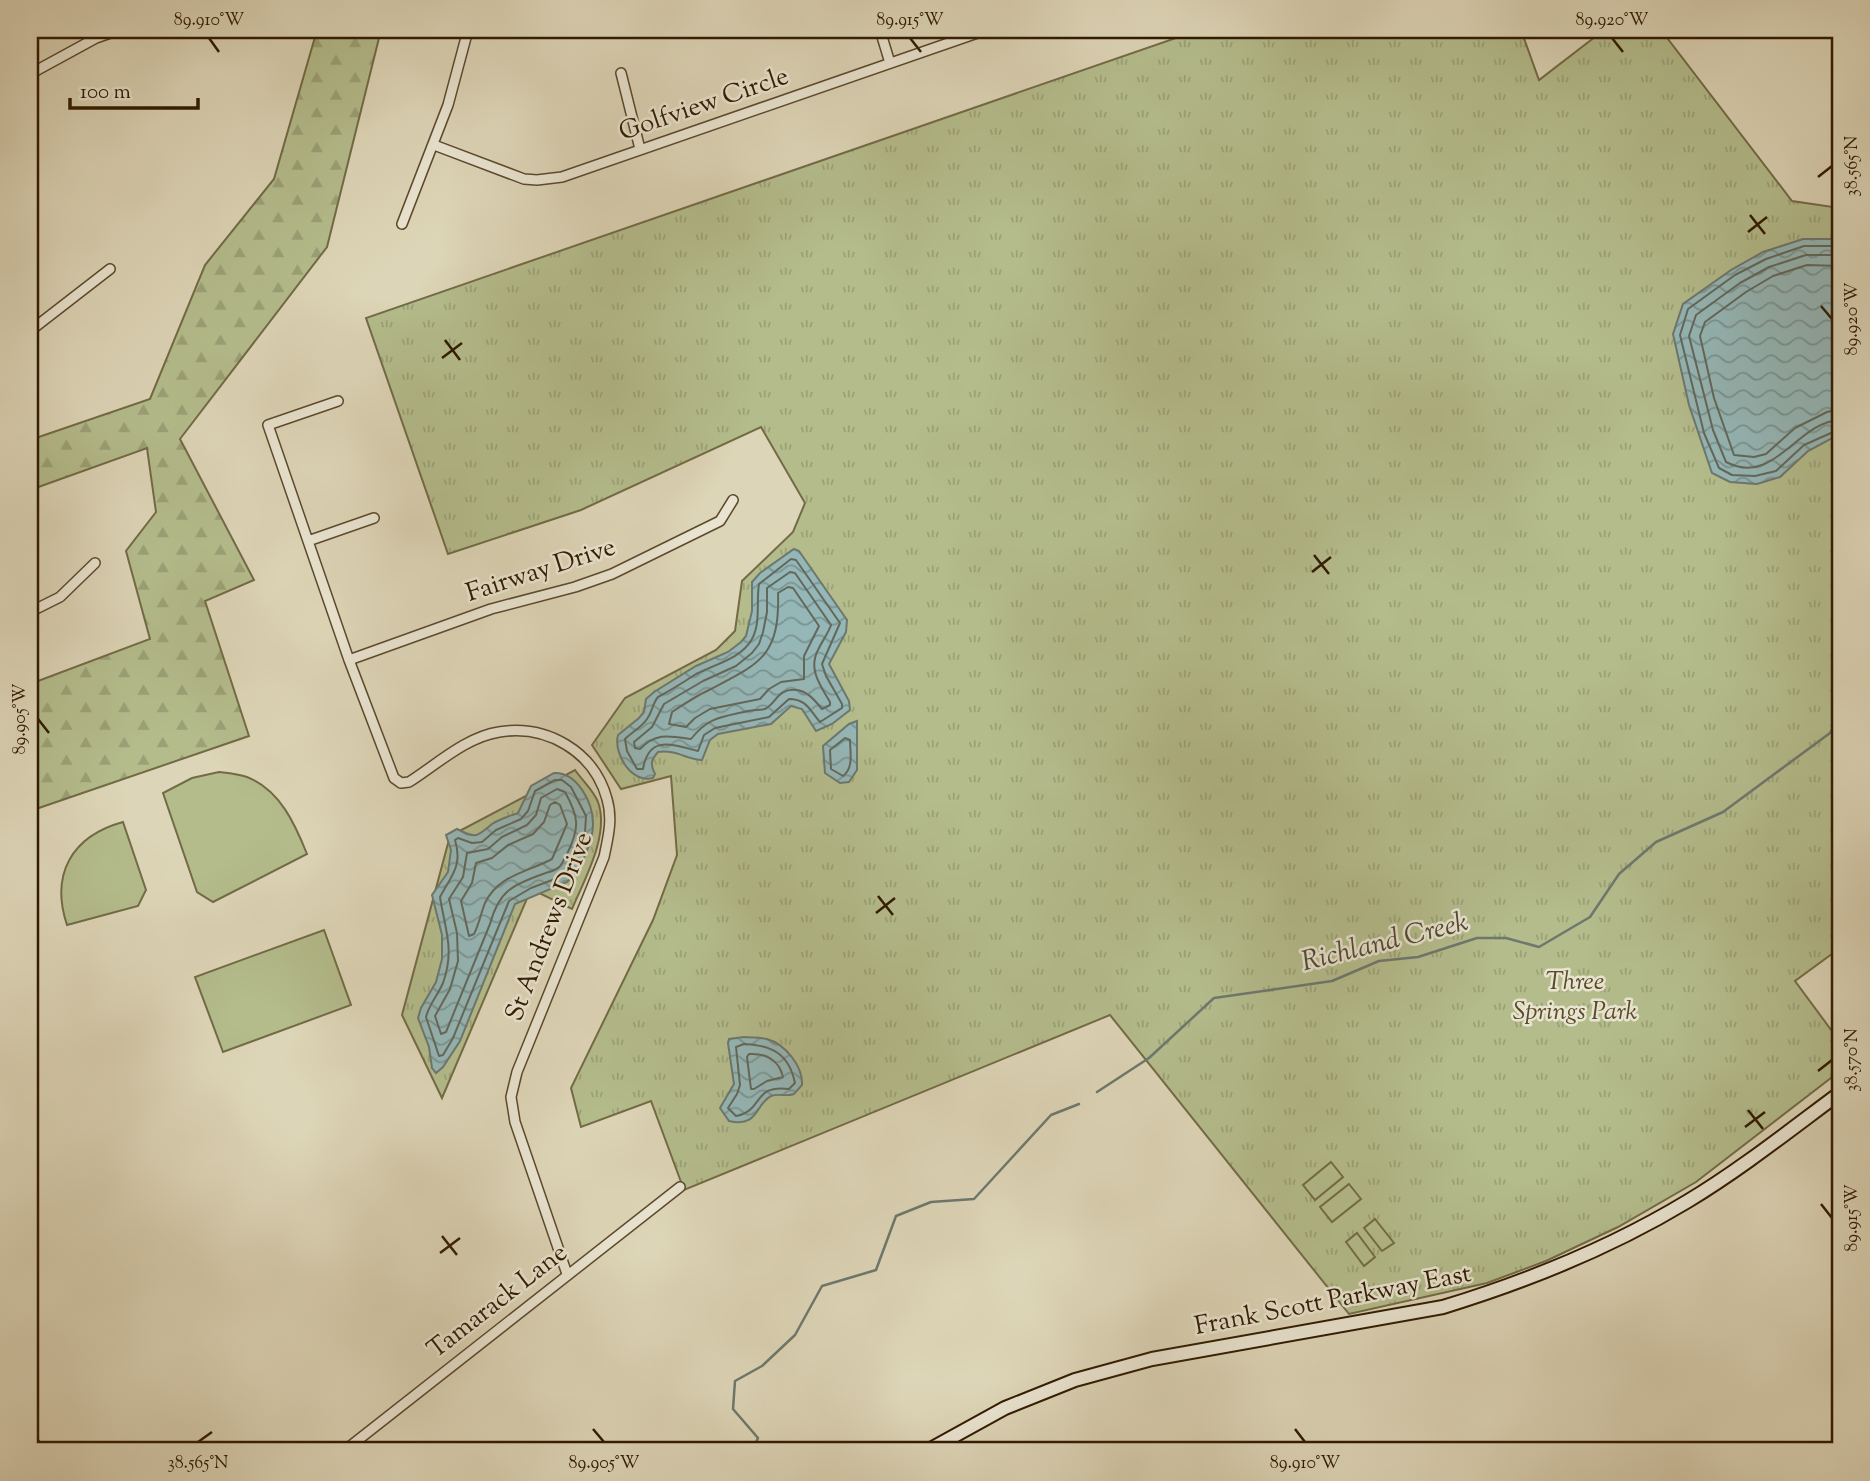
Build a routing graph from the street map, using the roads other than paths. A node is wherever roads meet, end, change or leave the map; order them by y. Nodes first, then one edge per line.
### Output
1 (119, 30) edge
2 (468, 30) edge
3 (880, 30) edge
4 (986, 30) edge
5 (890, 63) junction
6 (621, 73) dead end
7 (30, 74) edge
8 (434, 145) junction
9 (640, 149) junction
10 (402, 224) dead end
11 (110, 269) dead end
12 (30, 331) edge
13 (338, 401) dead end
14 (733, 500) dead end
15 (374, 518) dead end
16 (308, 541) junction
17 (95, 563) dead end
18 (30, 612) edge
19 (349, 660) junction
20 (1840, 1093) edge
21 (680, 1188) dead end
22 (568, 1274) junction
23 (30, 1441) edge
24 (38, 1451) edge
25 (344, 1451) edge
26 (927, 1451) edge

1 - 7 street
2 - 8 street
3 - 5 street
4 - 5 street, Golfview Circle
5 - 9 street, Golfview Circle
6 - 9 street
8 - 9 street, Golfview Circle
8 - 10 street
11 - 12 street
13 - 16 street, St Andrews Drive
14 - 19 street, Fairway Drive
15 - 16 street
16 - 19 street, St Andrews Drive
17 - 18 street
19 - 22 street, St Andrews Drive
20 - 26 main road, Frank Scott Parkway East
21 - 22 street, Tamarack Lane
22 - 25 street, Tamarack Lane
23 - 24 main road

